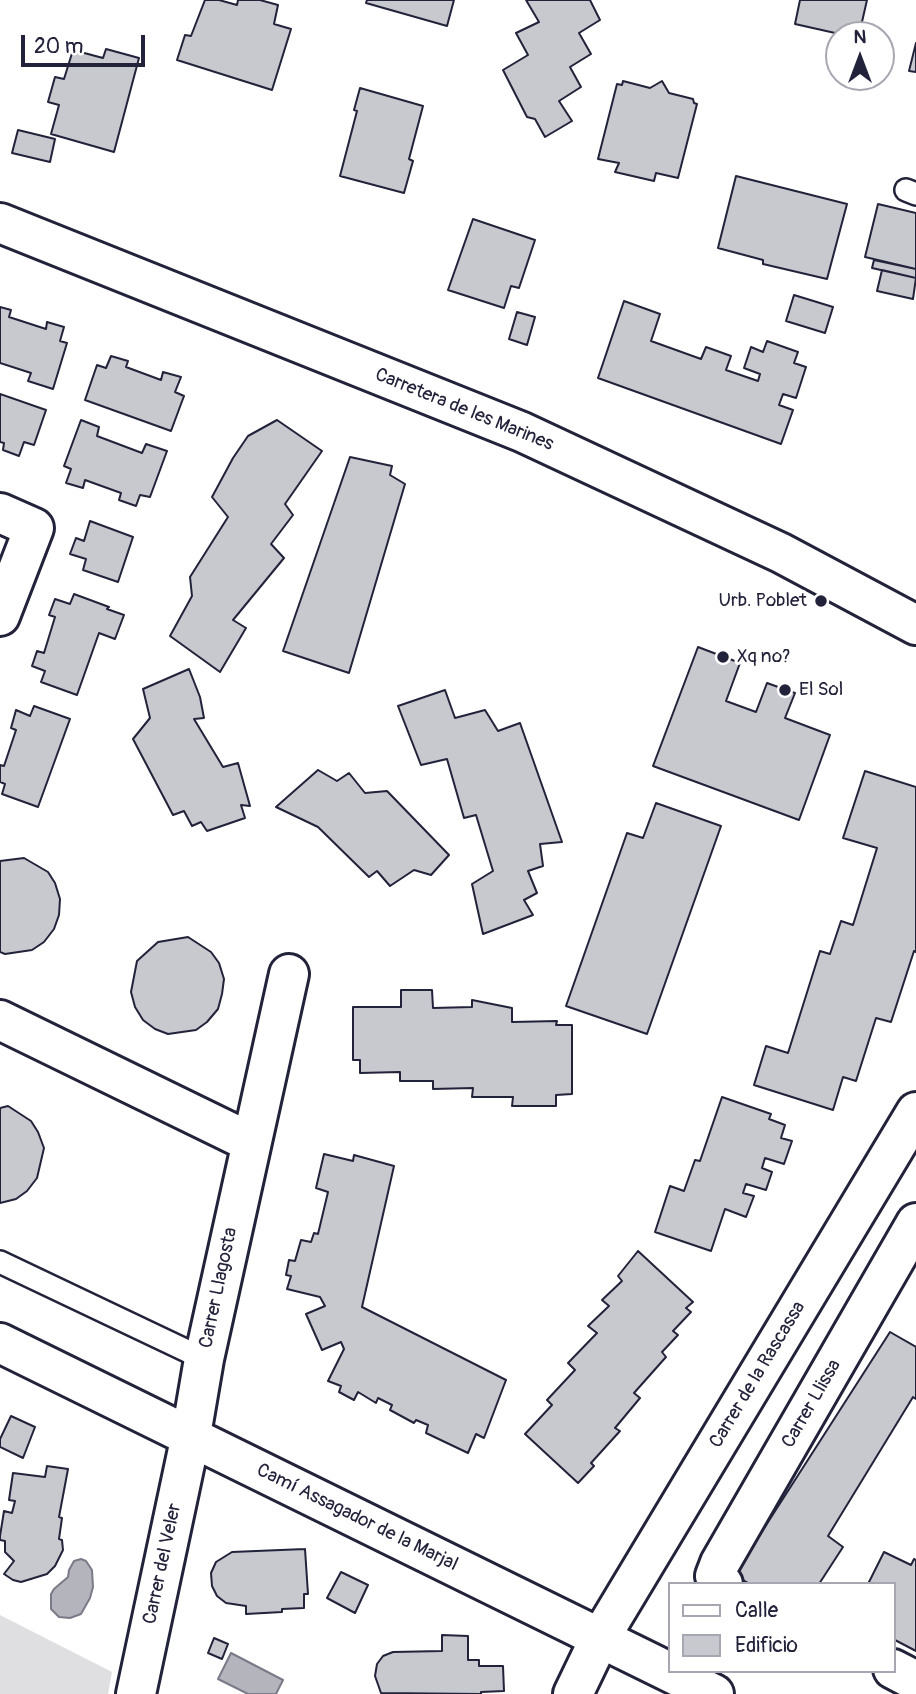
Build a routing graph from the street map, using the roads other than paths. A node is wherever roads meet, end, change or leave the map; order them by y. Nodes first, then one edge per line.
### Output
1 (0, 223) edge
2 (0, 513) edge
3 (0, 616) edge
4 (916, 625) edge
5 (289, 974) dead end
6 (0, 1020) edge
7 (916, 1112) edge
8 (250, 1142) junction
9 (916, 1223) edge
10 (0, 1262) edge
11 (0, 1343) edge
12 (204, 1359) junction
13 (191, 1435) junction
14 (721, 1582) edge
15 (600, 1638) junction
16 (895, 1670) edge
17 (668, 1671) edge
18 (671, 1673) edge
19 (916, 1681) edge
20 (136, 1694) edge
21 (573, 1694) edge
22 (714, 1694) edge

1 - 4 street, Carretera de les Marines
2 - 3 street
5 - 8 street, Carrer Llagosta
6 - 8 street
7 - 15 street, Carrer de la Rascassa
8 - 12 street, Carrer Llagosta
9 - 14 street, Carrer Llissa
10 - 12 lane
11 - 13 street, Camí Assagador de la Marjal
12 - 13 street, Carrer Llagosta
13 - 15 street, Camí Assagador de la Marjal
13 - 20 street, Carrer del Veler
15 - 17 street, Camí Assagador de la Marjal
15 - 21 street, Carrer de la Rascassa
16 - 19 street
18 - 22 street, Camí Assagador de la Marjal

